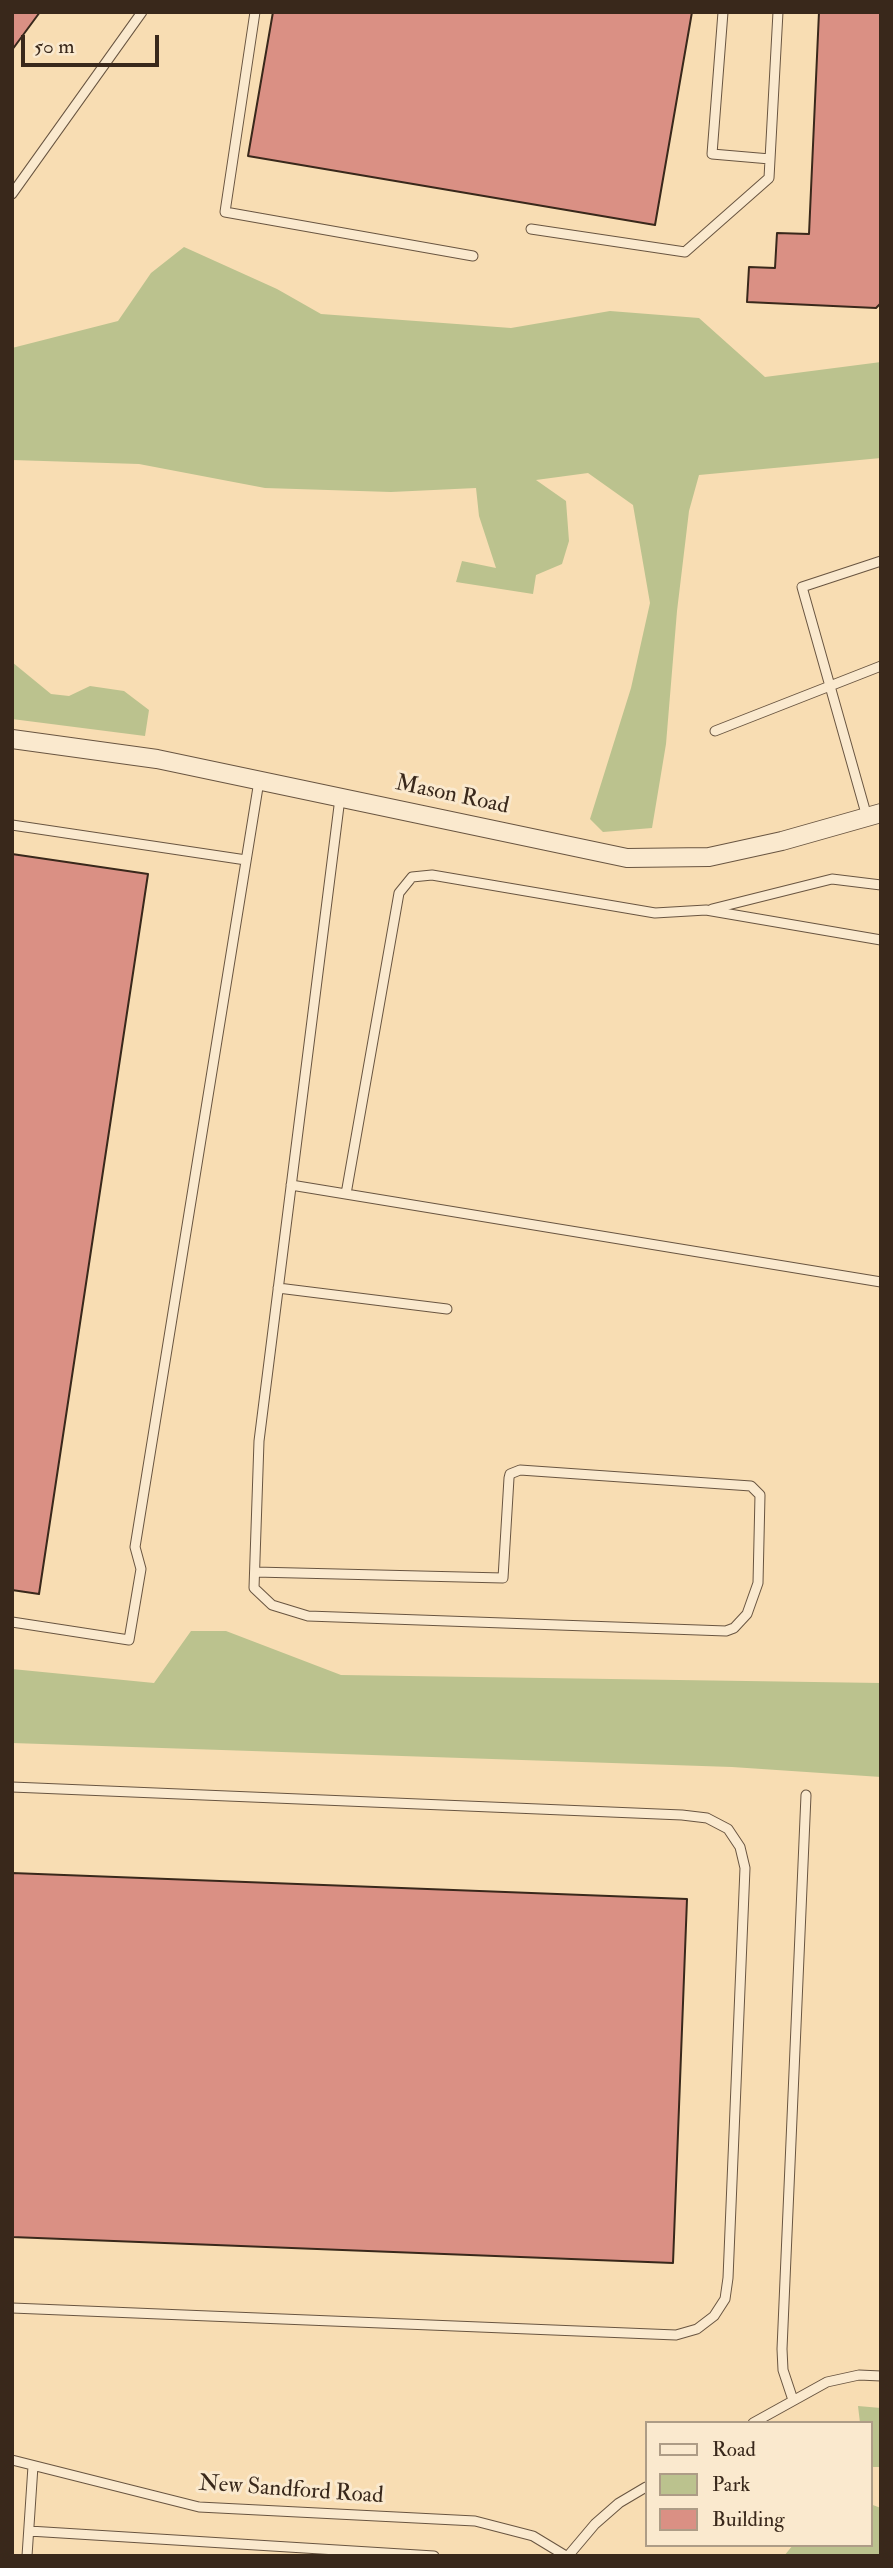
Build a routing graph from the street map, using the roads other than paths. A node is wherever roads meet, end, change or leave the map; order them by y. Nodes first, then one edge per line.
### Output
1 (142, 12) edge
2 (255, 12) edge
3 (723, 12) edge
4 (778, 12) edge
5 (770, 159) junction
6 (12, 194) edge
7 (531, 229) dead end
8 (473, 256) dead end
9 (881, 561) edge
10 (881, 666) edge
11 (830, 685) junction
12 (715, 732) dead end
13 (12, 739) edge
14 (259, 781) junction
15 (340, 798) junction
16 (874, 815) edge
17 (12, 825) edge
18 (246, 859) junction
19 (881, 885) edge
20 (706, 910) junction
21 (881, 940) edge
22 (291, 1185) junction
23 (346, 1194) junction
24 (881, 1282) edge
25 (278, 1288) junction
26 (447, 1309) dead end
27 (255, 1572) junction
28 (12, 1622) edge
29 (12, 1787) edge
30 (806, 1795) dead end
31 (12, 2308) edge
32 (881, 2376) edge
33 (793, 2400) junction
34 (756, 2421) edge
35 (12, 2460) edge
36 (33, 2466) junction
37 (644, 2488) edge
38 (29, 2531) junction
39 (27, 2556) edge
40 (434, 2556) edge
41 (567, 2556) edge

1 - 6 lane
2 - 8 lane
3 - 5 lane
4 - 5 lane
5 - 7 lane
9 - 11 lane
10 - 11 lane
11 - 12 lane
11 - 16 lane
13 - 14 street, Mason Road
14 - 15 street, Mason Road
14 - 18 lane
15 - 16 street, Mason Road
15 - 22 lane
17 - 18 lane
18 - 28 lane
19 - 20 lane
20 - 21 lane
20 - 23 lane
22 - 23 lane
22 - 25 lane
23 - 24 lane
25 - 26 lane
25 - 27 lane
27 - 27 lane
29 - 31 lane
30 - 33 lane
32 - 33 lane
33 - 34 lane
35 - 36 lane, New Sandford Road
36 - 38 lane
36 - 41 lane, New Sandford Road
37 - 41 lane
38 - 39 lane
38 - 40 lane

